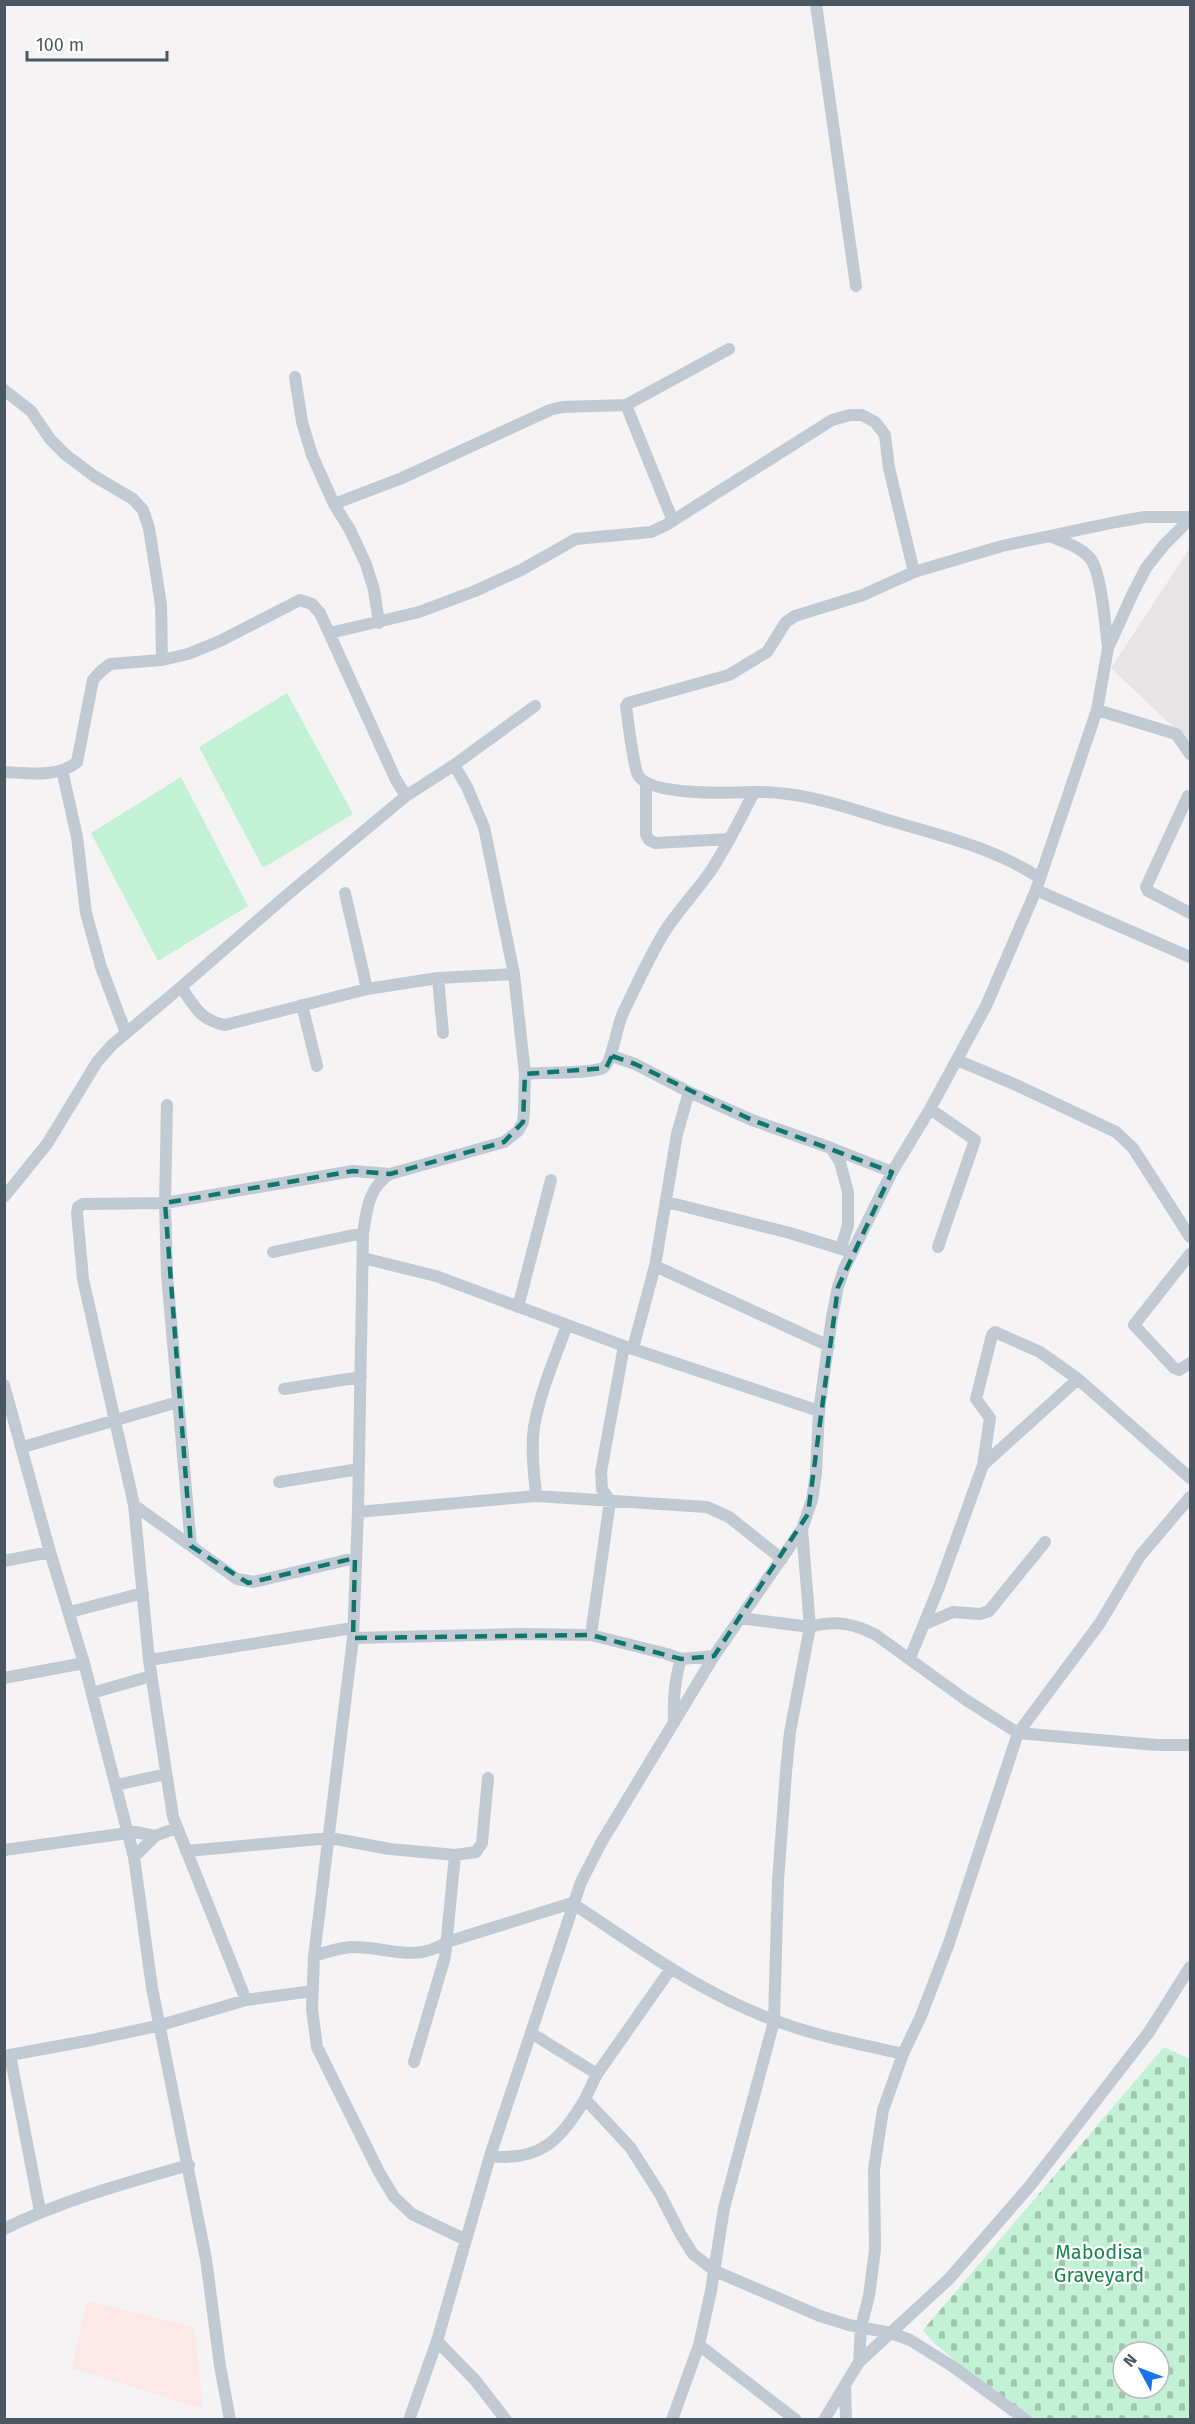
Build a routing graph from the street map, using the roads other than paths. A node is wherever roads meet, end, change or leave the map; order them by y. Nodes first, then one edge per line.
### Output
1 (816, 4) edge
2 (856, 286) dead end
3 (729, 349) dead end
4 (295, 377) dead end
5 (4, 390) edge
6 (626, 405) junction
7 (334, 504) junction
8 (1191, 518) edge
9 (673, 521) junction
10 (1052, 537) junction
11 (915, 572) junction
12 (379, 623) junction
13 (330, 633) junction
14 (1108, 648) junction
15 (162, 660) junction
16 (535, 706) dead end
17 (1097, 710) junction
18 (1191, 754) edge
19 (454, 765) junction
20 (62, 770) junction
21 (4, 772) edge
22 (646, 783) junction
23 (753, 792) junction
24 (1190, 794) edge
25 (405, 796) junction
26 (730, 839) junction
27 (1038, 884) junction
28 (345, 893) dead end
29 (1191, 913) edge
30 (1191, 957) edge
31 (514, 974) junction
32 (438, 978) junction
33 (181, 987) junction
34 (368, 989) junction
35 (302, 1005) junction
36 (126, 1033) junction
37 (443, 1033) dead end
38 (612, 1056) junction
39 (957, 1060) junction
40 (317, 1066) dead end
41 (525, 1074) junction
42 (689, 1092) junction
43 (167, 1105) dead end
44 (930, 1109) junction
45 (831, 1148) junction
46 (892, 1172) junction
47 (390, 1174) junction
48 (551, 1180) dead end
49 (4, 1197) edge
50 (667, 1202) junction
51 (165, 1203) junction
52 (363, 1233) junction
53 (1191, 1237) edge
54 (938, 1247) dead end
55 (846, 1250) junction
56 (273, 1252) dead end
57 (1191, 1254) edge
58 (363, 1258) junction
59 (655, 1266) junction
60 (518, 1307) junction
61 (567, 1324) junction
62 (829, 1346) junction
63 (629, 1347) junction
64 (1191, 1363) edge
65 (361, 1377) junction
66 (1078, 1379) junction
67 (4, 1385) edge
68 (284, 1389) dead end
69 (178, 1402) junction
70 (819, 1411) junction
71 (116, 1419) junction
72 (23, 1447) junction
73 (983, 1465) junction
74 (359, 1469) junction
75 (1191, 1478) edge
76 (279, 1482) dead end
77 (536, 1496) junction
78 (1191, 1497) edge
79 (610, 1501) junction
80 (134, 1505) junction
81 (358, 1512) junction
82 (802, 1529) junction
83 (1045, 1542) dead end
84 (191, 1546) junction
85 (50, 1552) junction
86 (355, 1558) junction
87 (782, 1559) junction
88 (4, 1561) edge
89 (143, 1593) junction
90 (70, 1612) junction
91 (740, 1618) junction
92 (925, 1624) junction
93 (810, 1627) junction
94 (353, 1633) junction
95 (591, 1635) junction
96 (714, 1656) junction
97 (910, 1658) junction
98 (681, 1659) junction
99 (149, 1660) junction
100 (84, 1663) junction
101 (151, 1676) junction
102 (4, 1678) edge
103 (92, 1693) junction
104 (674, 1722) junction
105 (1018, 1733) junction
106 (1191, 1746) edge
107 (166, 1774) junction
108 (488, 1778) dead end
109 (116, 1785) junction
110 (176, 1828) junction
111 (129, 1833) junction
112 (155, 1836) junction
113 (330, 1838) junction
114 (4, 1850) edge
115 (186, 1851) junction
116 (455, 1855) junction
117 (134, 1857) junction
118 (572, 1903) junction
119 (447, 1942) junction
120 (314, 1956) junction
121 (1191, 1967) edge
122 (670, 1970) junction
123 (313, 1991) junction
124 (246, 2000) junction
125 (774, 2020) junction
126 (161, 2025) junction
127 (531, 2033) junction
128 (903, 2054) junction
129 (7, 2055) edge
130 (414, 2062) dead end
131 (597, 2074) junction
132 (585, 2099) junction
133 (490, 2156) junction
134 (189, 2165) junction
135 (40, 2211) junction
136 (4, 2229) edge
137 (466, 2240) junction
138 (715, 2271) junction
139 (861, 2327) junction
140 (891, 2333) junction
141 (436, 2341) junction
142 (699, 2345) junction
143 (859, 2362) junction
144 (845, 2387) junction
145 (230, 2420) edge
146 (409, 2420) edge
147 (506, 2420) edge
148 (672, 2420) edge
149 (796, 2420) edge
150 (824, 2420) edge
151 (846, 2420) edge
152 (1026, 2420) edge

1 - 2 street
3 - 6 street
4 - 7 street
5 - 15 street
6 - 7 street
6 - 9 street
7 - 12 street
8 - 10 street
8 - 14 street
9 - 11 street
9 - 12 street
10 - 11 street
10 - 14 street
11 - 22 street
12 - 13 street
13 - 15 street
13 - 25 street
14 - 17 street
15 - 20 street
16 - 19 street
17 - 18 street
17 - 27 street
19 - 25 street
19 - 31 street
20 - 21 street
20 - 36 street
22 - 23 street
22 - 26 street
23 - 26 street
23 - 27 street
24 - 29 street
25 - 33 street
26 - 38 street
27 - 30 street
27 - 39 street
28 - 34 street
31 - 32 street
31 - 41 street
32 - 34 street
32 - 37 street
33 - 35 street
33 - 36 street
34 - 35 street
35 - 40 street
36 - 49 street
38 - 41 street
38 - 42 street
39 - 44 street
39 - 53 street
41 - 47 street
42 - 45 street
42 - 50 street
43 - 51 street
44 - 46 street
44 - 54 street
45 - 46 street
45 - 55 street
46 - 55 street
47 - 51 street
47 - 52 street
48 - 60 street
50 - 55 street
50 - 59 street
51 - 69 street
51 - 71 street
52 - 56 street
52 - 58 street
55 - 62 street
57 - 64 street
58 - 60 street
58 - 65 street
59 - 62 street
59 - 63 street
60 - 61 street
61 - 63 street
61 - 77 street
62 - 70 street
63 - 70 street
63 - 79 street
65 - 68 street
65 - 74 street
66 - 73 street
66 - 73 street
66 - 75 street
67 - 72 street
69 - 71 street
69 - 84 street
70 - 82 street
71 - 72 street
71 - 80 street
72 - 85 street
73 - 92 street
74 - 76 street
74 - 81 street
77 - 79 street
77 - 81 street
78 - 105 street
79 - 87 street
79 - 95 street
80 - 84 street
80 - 89 street
81 - 86 street
82 - 87 street
82 - 93 street
83 - 92 street
84 - 86 street
85 - 88 street
85 - 90 street
86 - 94 street
87 - 91 street
89 - 90 street
89 - 99 street
90 - 100 street
91 - 93 street
91 - 96 street
92 - 97 street
93 - 97 street
93 - 125 street
94 - 95 street
94 - 99 street
94 - 113 street
95 - 98 street
96 - 98 street
96 - 104 street
97 - 105 street
98 - 104 street
99 - 101 street
100 - 102 street
100 - 103 street
101 - 103 street
101 - 107 street
103 - 109 street
104 - 118 street
105 - 106 street
105 - 128 street
107 - 109 street
107 - 110 street
108 - 116 street
109 - 111 street
110 - 112 street
110 - 115 street
111 - 112 street
111 - 114 street
111 - 117 street
112 - 117 street
113 - 115 street
113 - 116 street
113 - 120 street
115 - 124 street
116 - 119 street
117 - 126 street
118 - 119 street
118 - 122 street
118 - 127 street
119 - 120 street
119 - 130 street
120 - 123 street
121 - 140 street
122 - 125 street
122 - 131 street
123 - 124 street
123 - 137 street
124 - 126 street
125 - 128 street
125 - 138 street
126 - 129 street
126 - 134 street
127 - 131 street
127 - 133 street
128 - 139 street
129 - 135 street
131 - 132 street
132 - 133 street
132 - 138 street
133 - 137 street
134 - 135 street
134 - 145 street
135 - 136 street
137 - 141 street
138 - 139 street
138 - 142 street
139 - 140 street
139 - 143 street
140 - 143 street
140 - 152 street
141 - 146 street
141 - 147 street
142 - 148 street
142 - 149 street
143 - 144 street
144 - 150 street
144 - 151 street

